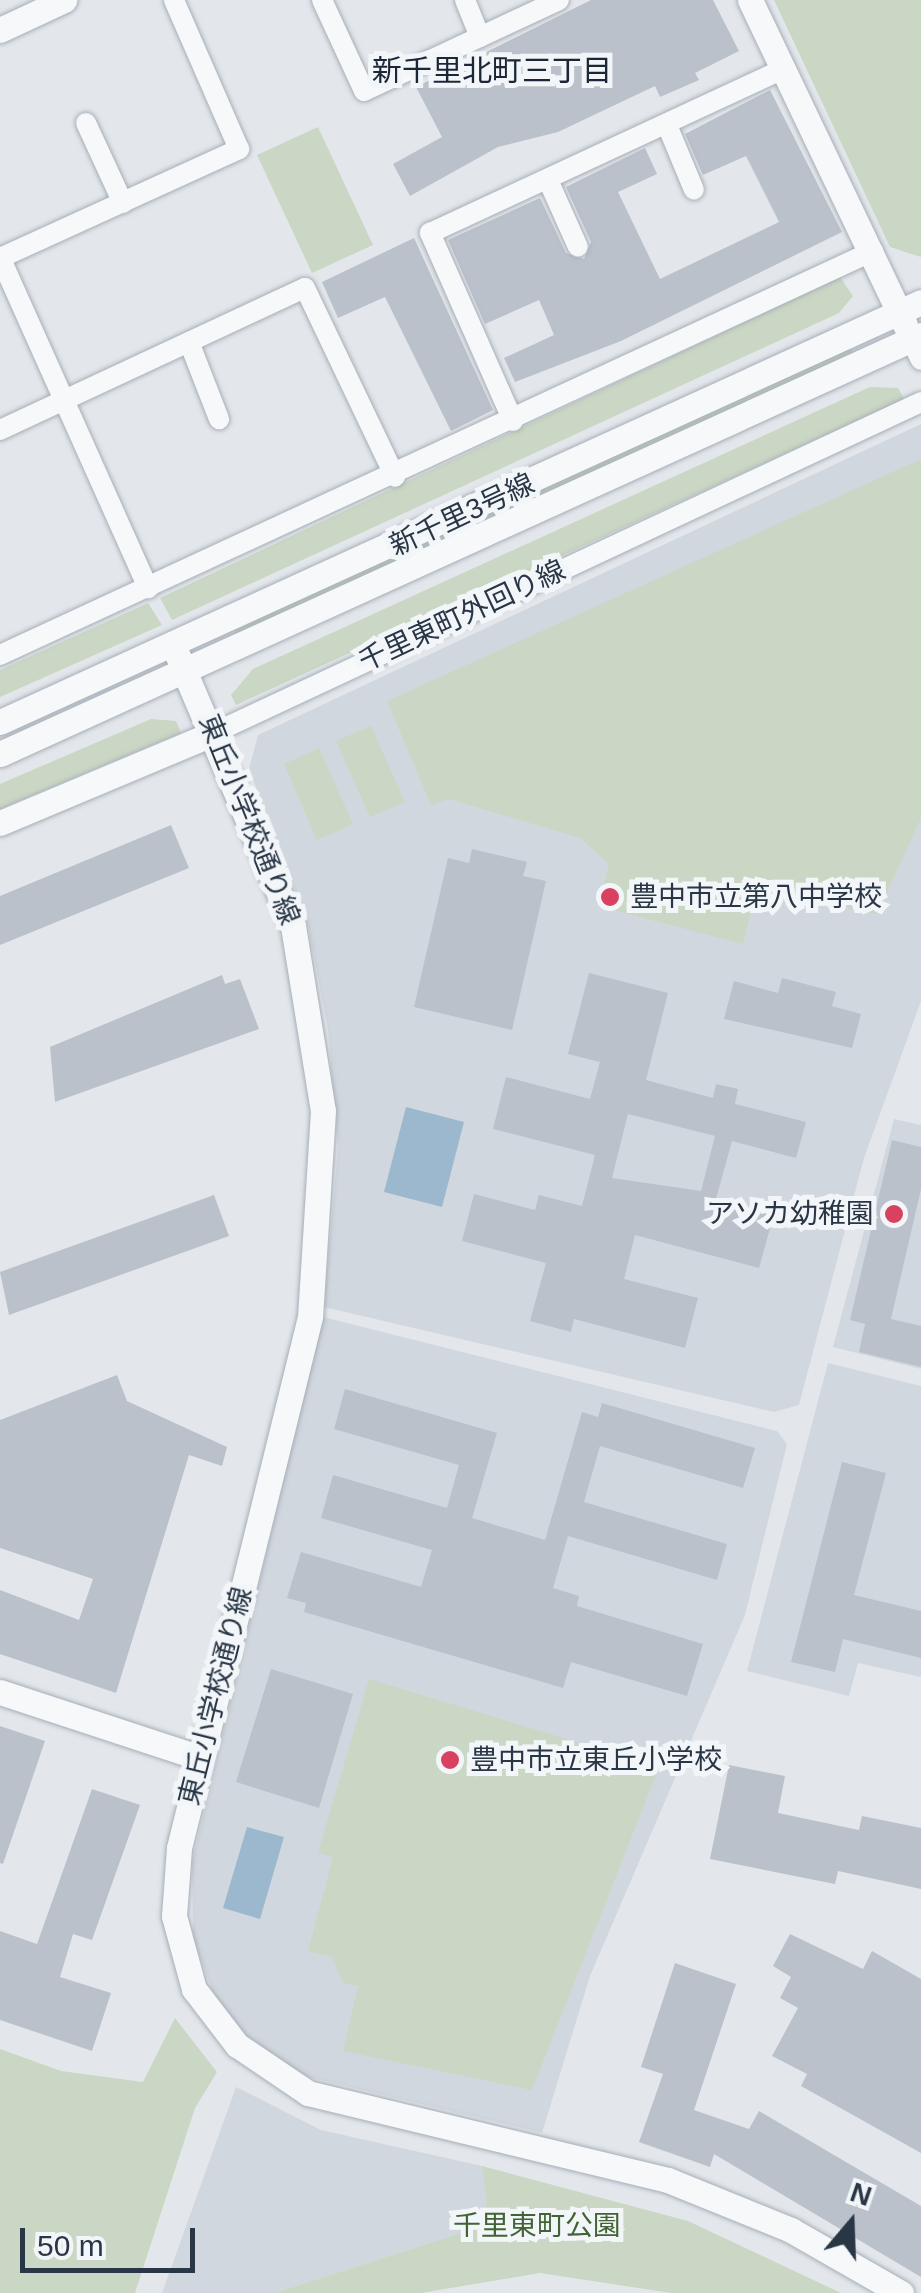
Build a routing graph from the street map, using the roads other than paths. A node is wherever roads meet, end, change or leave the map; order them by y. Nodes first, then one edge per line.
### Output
1 (64, 0) edge
2 (174, 0) edge
3 (322, 0) edge
4 (464, 0) edge
5 (558, 0) edge
6 (750, 0) edge
7 (0, 30) edge
8 (480, 36) junction
9 (783, 69) junction
10 (86, 124) dead end
11 (667, 125) junction
12 (548, 180) junction
13 (694, 190) dead end
14 (122, 203) junction
15 (578, 247) dead end
16 (873, 251) junction
17 (0, 257) edge
18 (910, 306) edge
19 (190, 342) junction
20 (918, 344) edge
21 (64, 401) junction
22 (921, 402) edge
23 (220, 419) dead end
24 (513, 422) junction
25 (0, 430) edge
26 (395, 476) junction
27 (148, 588) junction
28 (174, 648) junction
29 (0, 655) edge
30 (186, 674) junction
31 (0, 722) edge
32 (216, 732) junction
33 (0, 754) edge
34 (0, 823) edge
35 (0, 1692) edge
36 (201, 1758) junction
37 (901, 2293) edge

1 - 7 street
2 - 14 street
3 - 8 street
4 - 8 street
5 - 8 street
6 - 9 street
9 - 11 street
9 - 16 street
10 - 14 street
11 - 12 street
11 - 13 street
12 - 15 street
12 - 24 street
14 - 17 street
16 - 18 street
16 - 24 street
17 - 21 street
18 - 20 street
18 - 28 street, 新千里3号線
19 - 21 street
19 - 23 street
19 - 26 street
20 - 30 street, 新千里3号線
21 - 25 street
21 - 27 street
22 - 32 street, 千里東町外回り線
24 - 26 street
26 - 27 street
27 - 29 street
28 - 30 street, 東丘小学校通り線
28 - 31 street, 新千里3号線
30 - 32 street, 東丘小学校通り線
30 - 33 street, 新千里3号線
32 - 34 street, 千里東町外回り線
32 - 36 street, 東丘小学校通り線
35 - 36 street
36 - 37 street, 東丘小学校通り線

